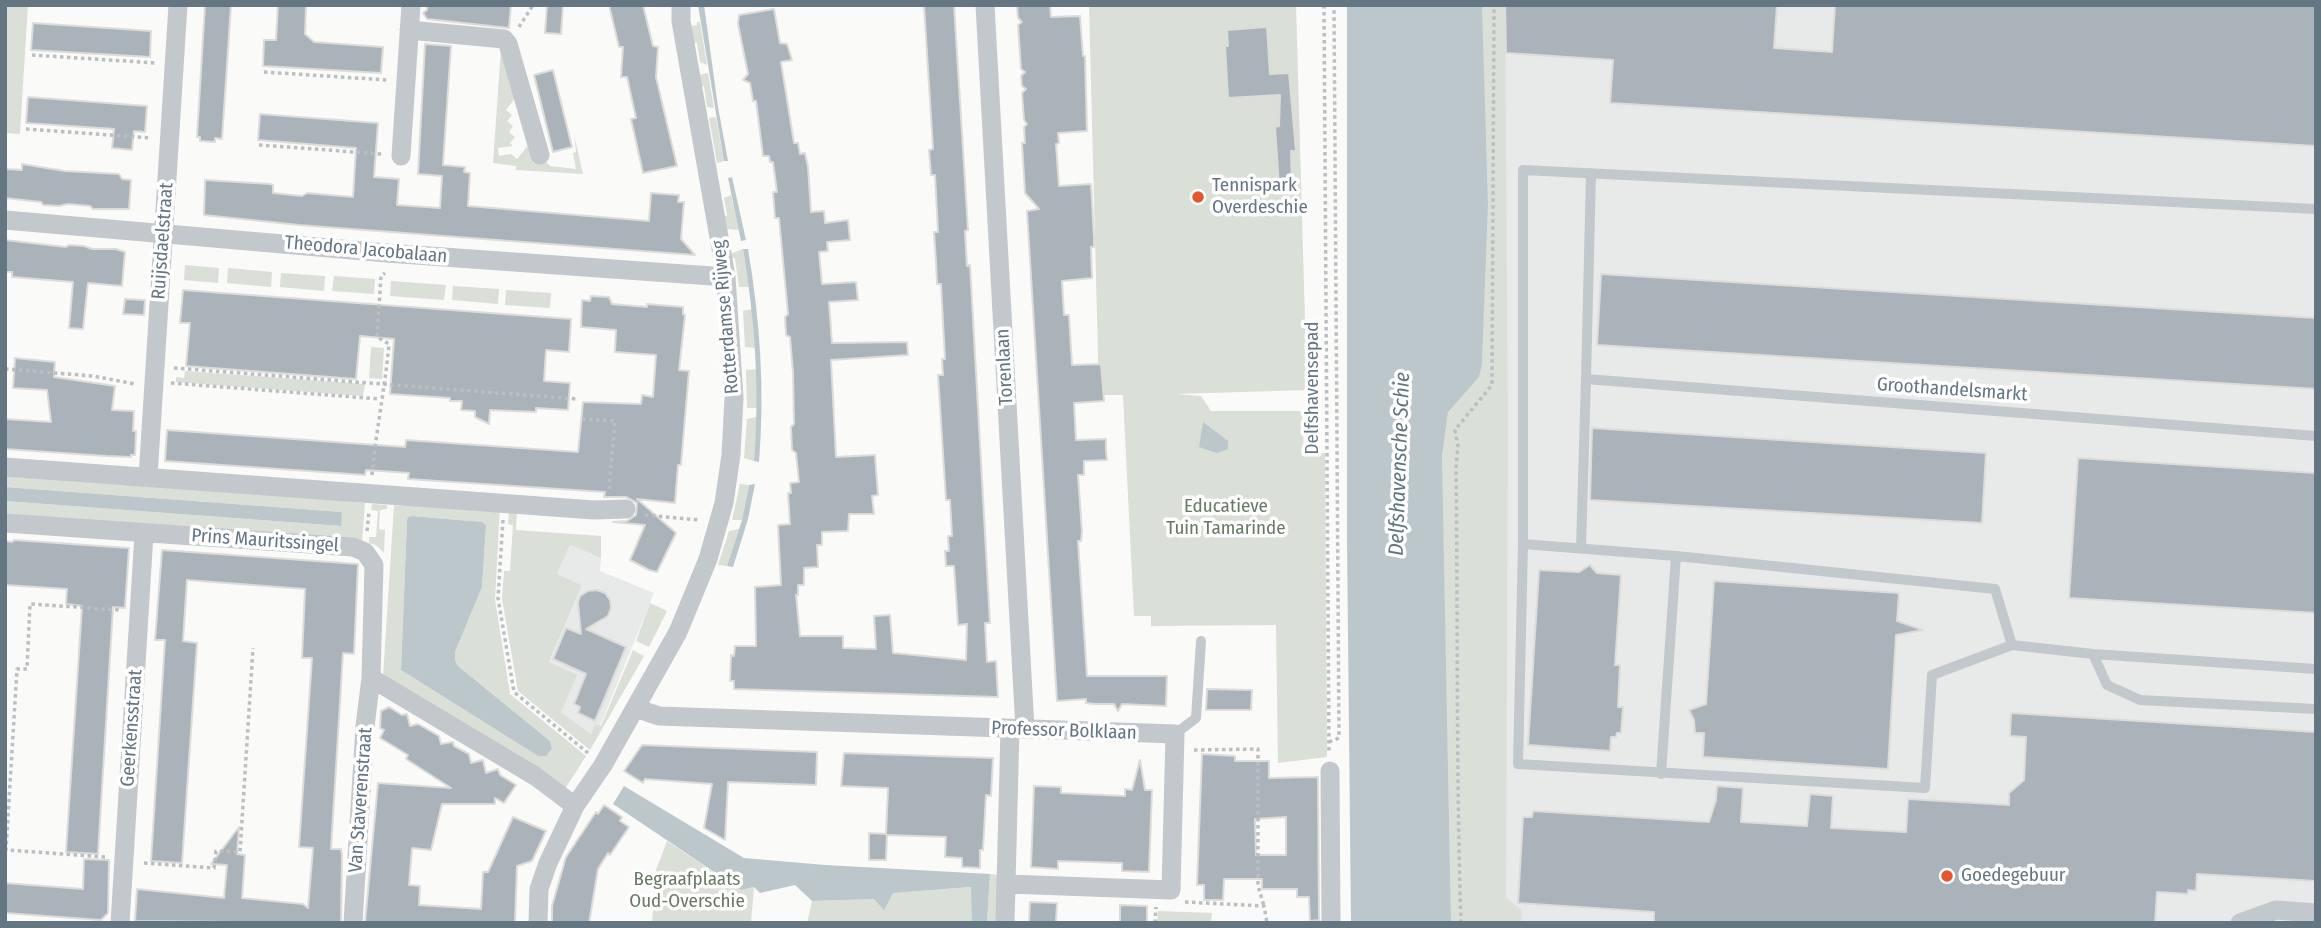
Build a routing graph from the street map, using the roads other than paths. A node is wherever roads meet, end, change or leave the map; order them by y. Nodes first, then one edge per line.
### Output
1 (178, 5) edge
2 (411, 5) edge
3 (681, 5) edge
4 (985, 5) edge
5 (410, 30) junction
6 (540, 155) dead end
7 (401, 156) road end
8 (1591, 173) junction
9 (2316, 209) edge
10 (5, 220) edge
11 (164, 233) junction
12 (726, 277) junction
13 (1587, 379) junction
14 (2316, 436) edge
15 (5, 467) edge
16 (148, 477) junction
17 (617, 509) road end
18 (5, 523) edge
19 (144, 534) junction
20 (1523, 544) junction
21 (1581, 548) junction
22 (1676, 556) junction
23 (1201, 641) dead end
24 (2012, 645) junction
25 (2093, 654) junction
26 (2316, 669) edge
27 (371, 678) junction
28 (635, 708) junction
29 (2316, 709) edge
30 (1018, 729) junction
31 (1175, 742) junction
32 (1330, 771) road end
33 (1661, 774) junction
34 (575, 806) junction
35 (1008, 884) junction
36 (2316, 913) edge
37 (120, 923) edge
38 (353, 923) edge
39 (538, 923) edge
40 (1005, 923) edge
41 (1331, 923) edge
42 (2240, 923) edge

1 - 11 street, Ruijsdaelstraat
2 - 5 street
3 - 12 street, Rotterdamse Rijweg
4 - 30 street, Torenlaan
5 - 6 street
5 - 7 street
8 - 9 lane
8 - 13 lane
8 - 20 lane
10 - 11 street, Theodora Jacobalaan
11 - 12 street, Theodora Jacobalaan
11 - 16 street, Ruijsdaelstraat
12 - 28 street, Rotterdamse Rijweg
13 - 14 lane, Groothandelsmarkt
13 - 21 lane
15 - 16 street
16 - 17 street
18 - 19 street, Prins Mauritssingel
19 - 27 street, Prins Mauritssingel
19 - 37 street, Geerkensstraat
20 - 21 lane
20 - 33 lane
21 - 22 lane
22 - 24 lane
22 - 33 lane
23 - 31 lane
24 - 25 lane
24 - 33 lane
25 - 26 lane
25 - 29 lane
27 - 34 street
27 - 38 street, Van Staverenstraat
28 - 30 street, Professor Bolklaan
28 - 34 street, Rotterdamse Rijweg
30 - 31 street, Professor Bolklaan
30 - 35 street, Torenlaan
31 - 35 street
32 - 41 street
34 - 39 street, Rotterdamse Rijweg
35 - 40 street, Torenlaan
36 - 42 street

